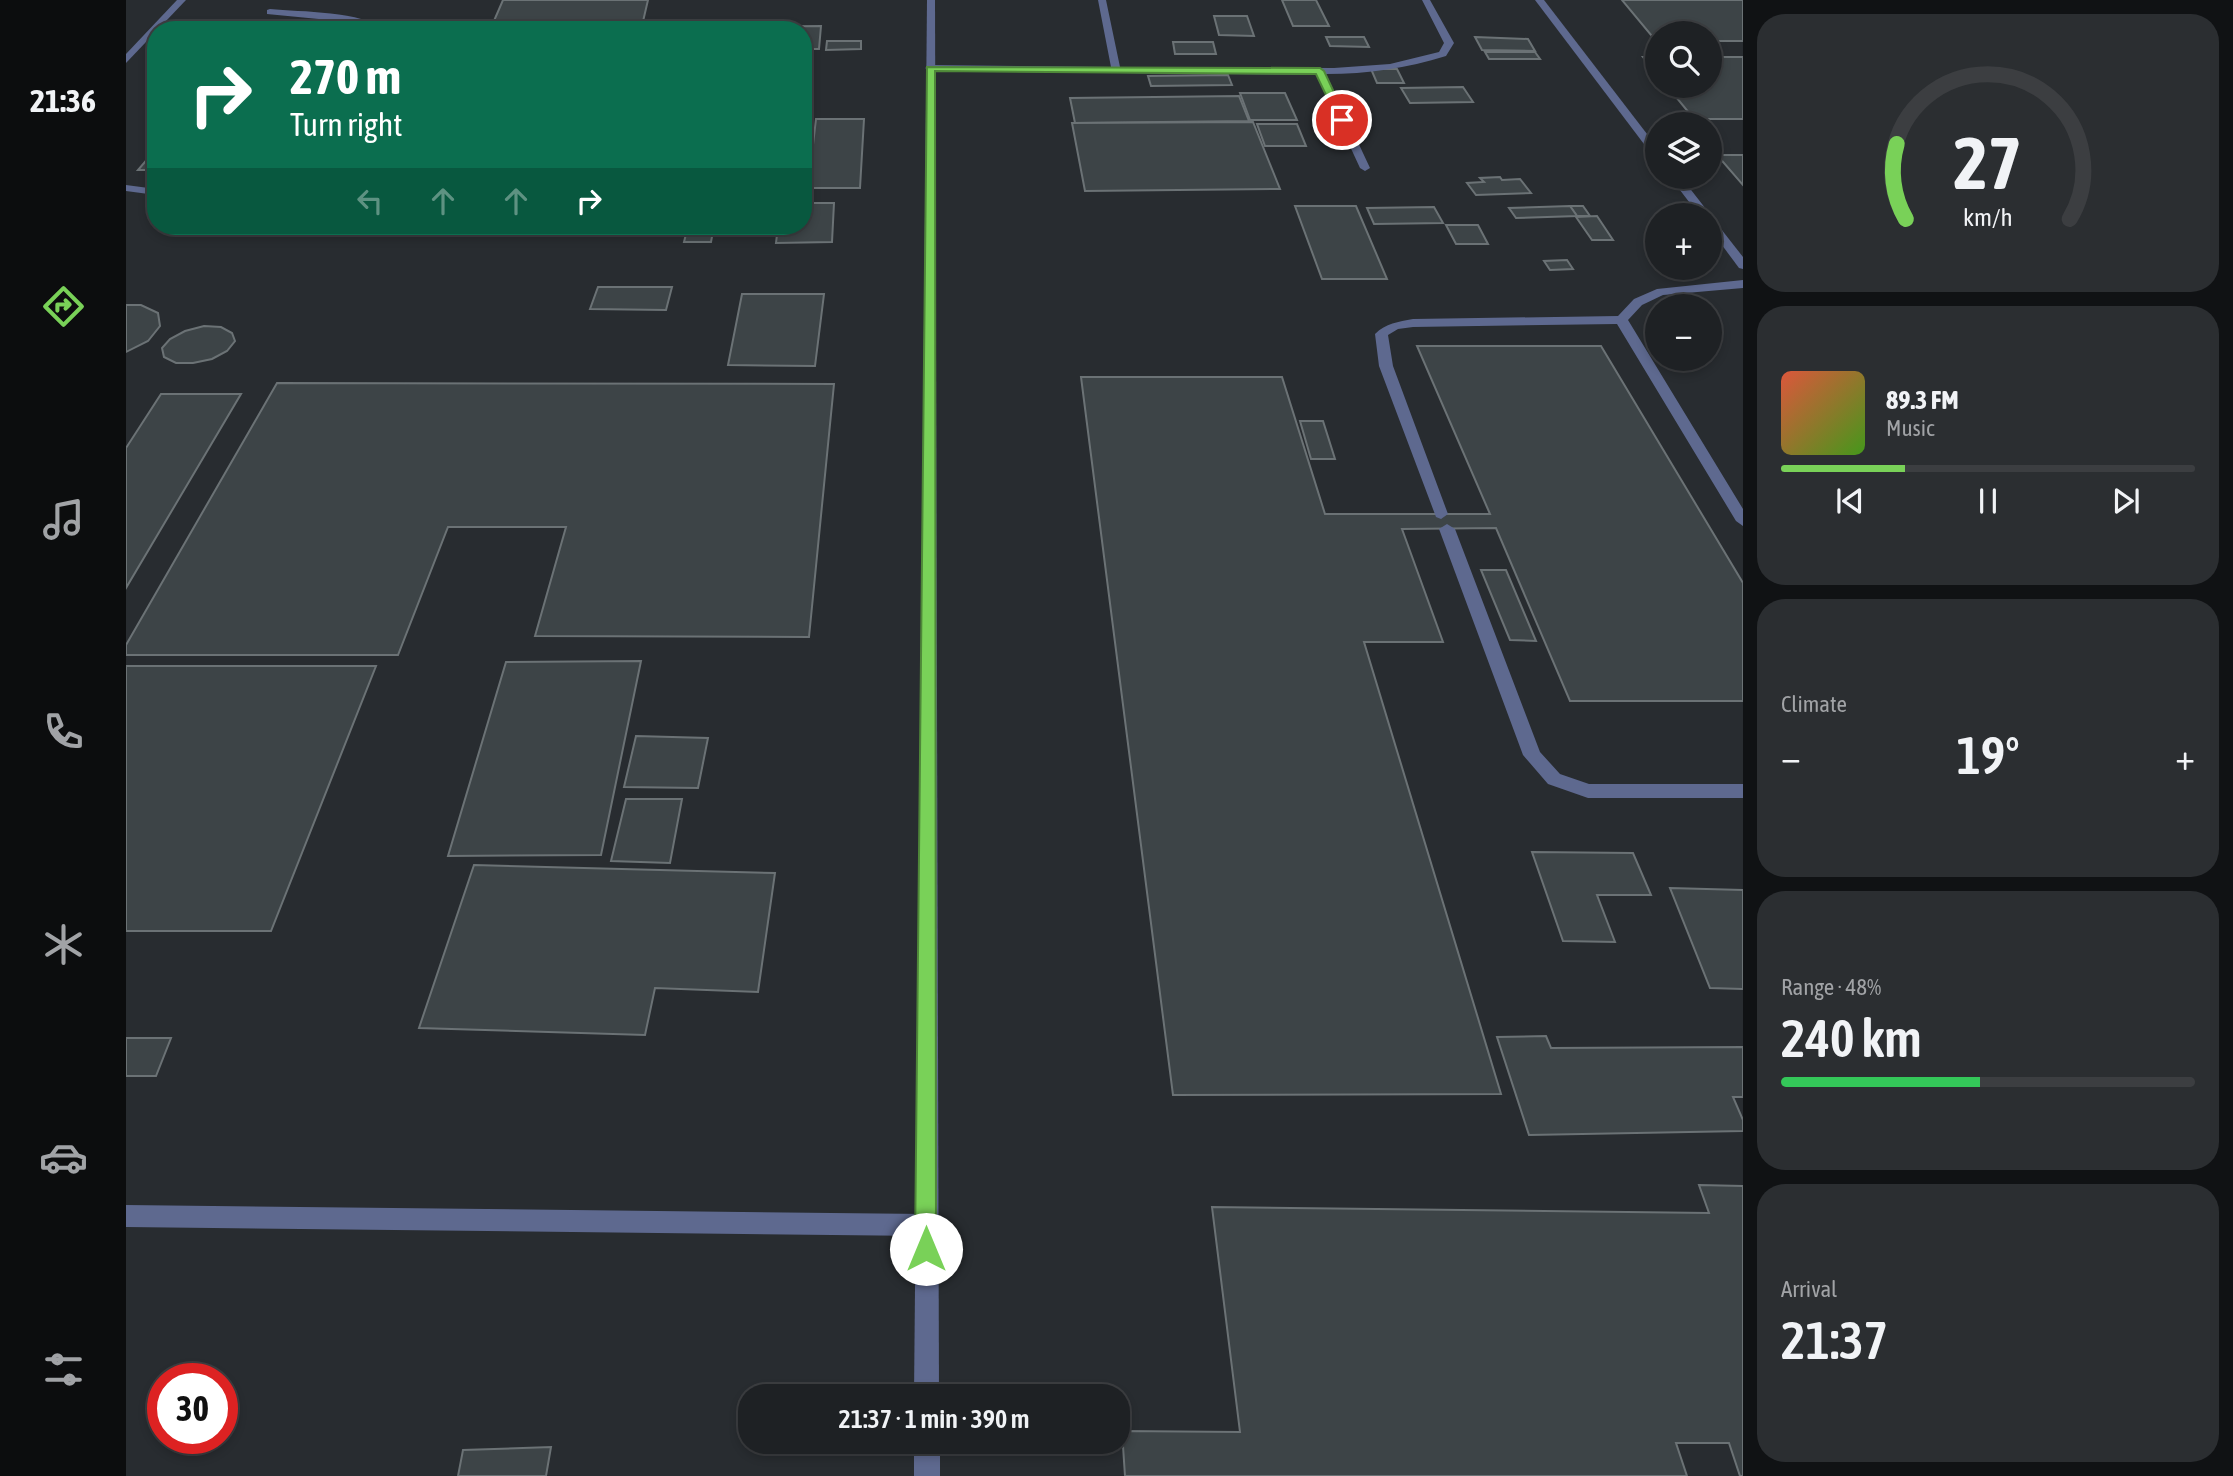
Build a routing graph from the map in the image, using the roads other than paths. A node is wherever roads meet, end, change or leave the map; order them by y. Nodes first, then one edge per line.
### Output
1 (182, 0) edge
2 (931, 0) edge
3 (1102, 0) edge
4 (1426, 0) edge
5 (1539, 0) edge
6 (270, 12) dead end
7 (161, 21) edge
8 (352, 21) edge
9 (147, 34) edge
10 (131, 50) edge
11 (126, 60) edge
12 (930, 68) junction
13 (1116, 69) junction
14 (1320, 71) junction
15 (1645, 138) edge
16 (1365, 169) dead end
17 (126, 188) edge
18 (1684, 189) edge
19 (147, 191) edge
20 (1696, 203) edge
21 (1722, 238) edge
22 (1743, 265) edge
23 (1743, 284) edge
24 (1620, 320) junction
25 (1743, 521) edge
26 (1743, 791) edge
27 (126, 1216) edge
28 (925, 1225) junction
29 (927, 1384) edge
30 (927, 1454) edge
31 (927, 1476) edge

1 - 7 street
2 - 12 street
3 - 13 street
4 - 14 street
5 - 15 street
6 - 8 street
9 - 10 street
10 - 11 street
12 - 13 street
12 - 28 street
13 - 14 street
14 - 16 street
17 - 19 street
18 - 20 street
21 - 22 street
23 - 24 street
24 - 25 street
24 - 26 street
27 - 28 street
28 - 29 street
30 - 31 street

